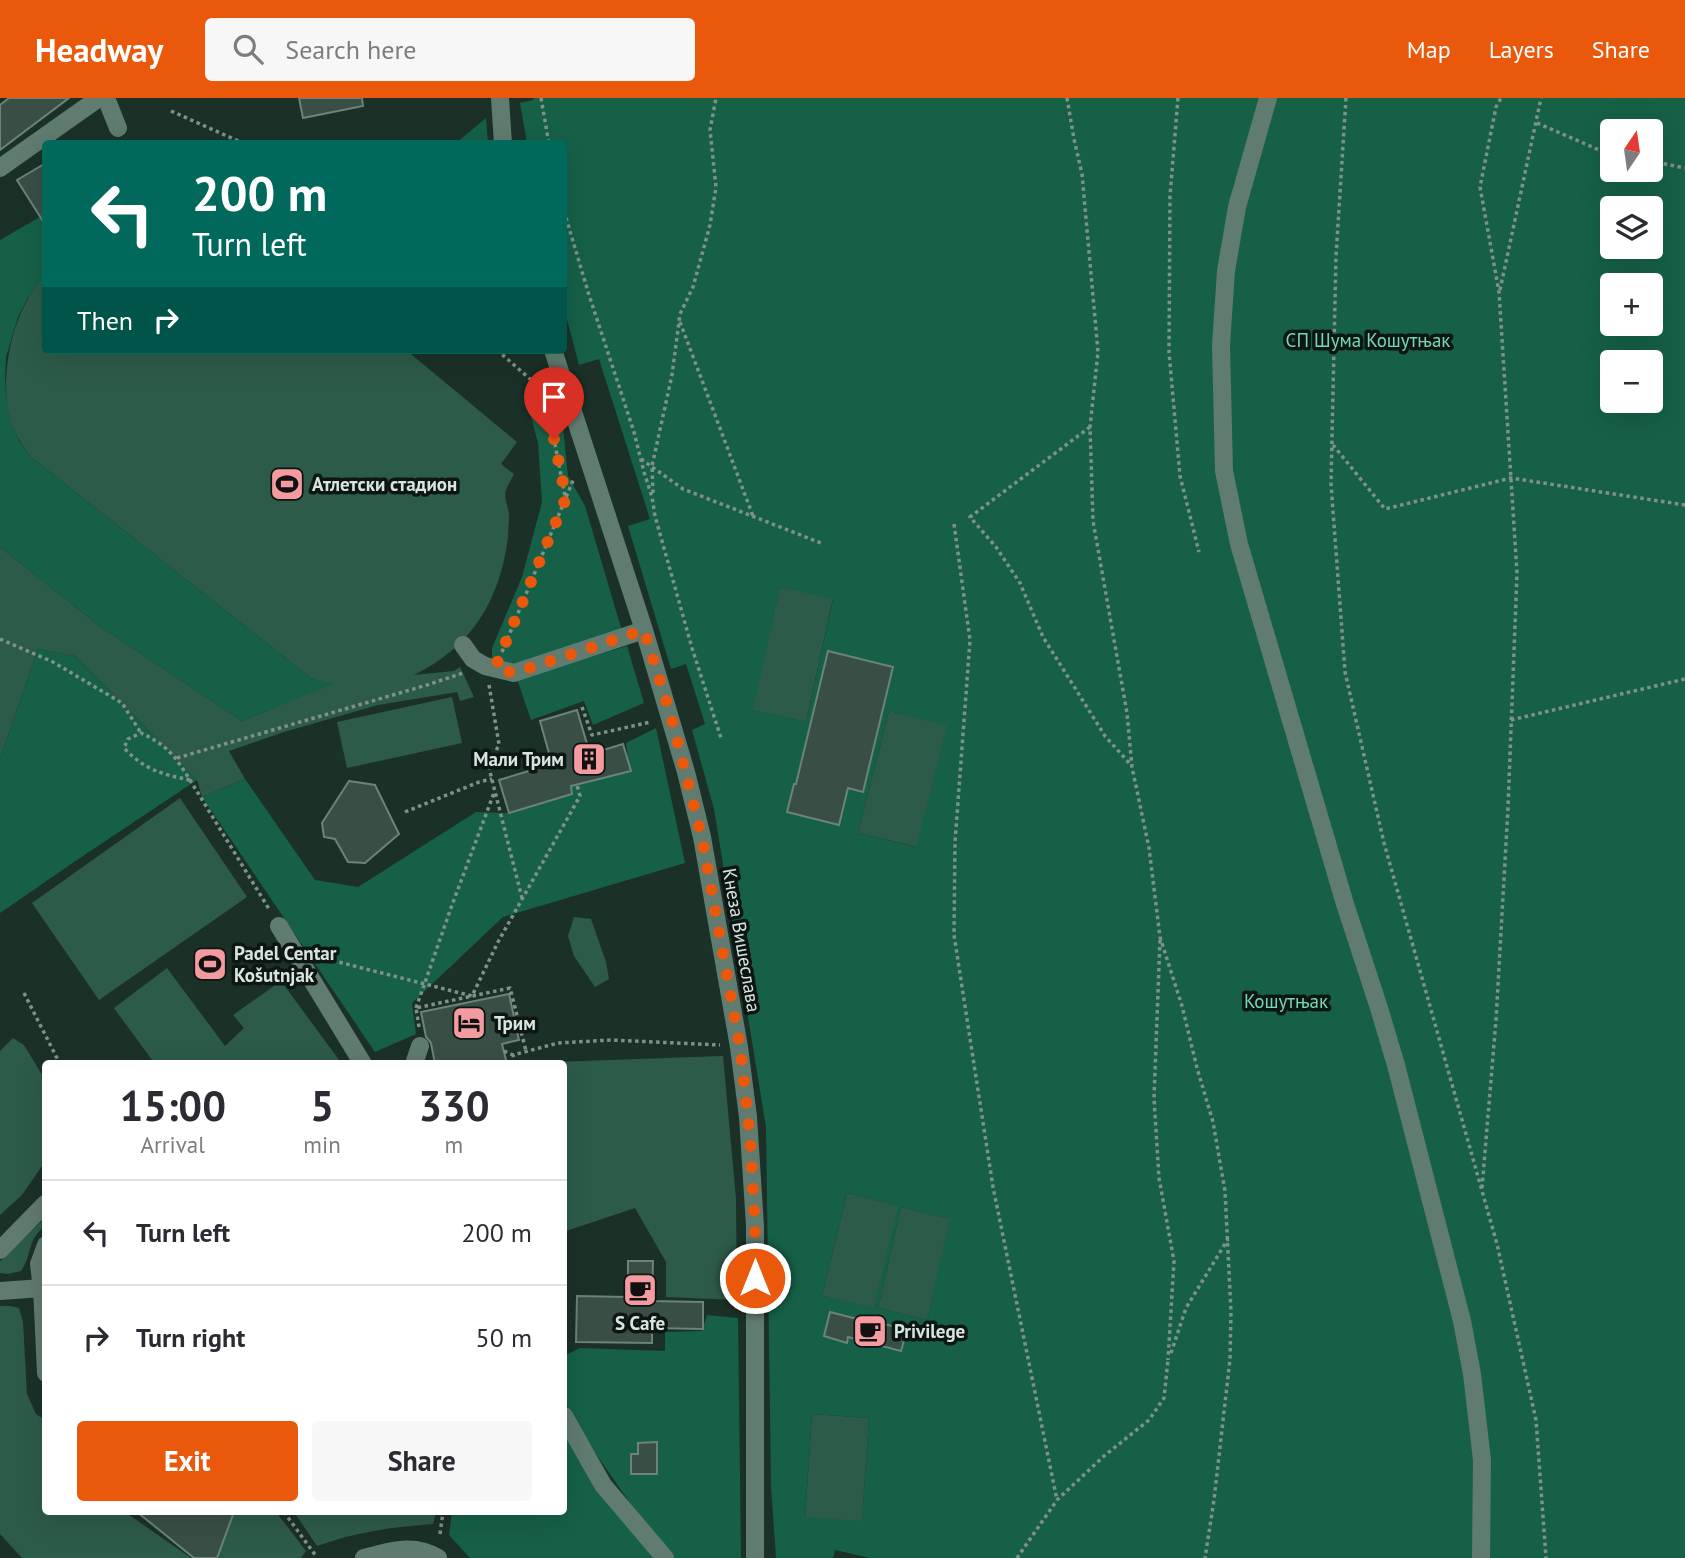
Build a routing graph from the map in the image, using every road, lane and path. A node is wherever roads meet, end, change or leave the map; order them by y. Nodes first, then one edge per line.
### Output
1 (99, 98) edge
2 (106, 98) edge
3 (500, 98) edge
4 (541, 98) edge
5 (716, 98) edge
6 (1061, 98) edge
7 (1067, 98) edge
8 (1178, 98) edge
9 (1268, 98) edge
10 (1346, 98) edge
11 (1501, 98) edge
12 (1541, 98) edge
13 (1068, 105) junction
14 (171, 111) dead end
15 (1537, 123) junction
16 (118, 128) dead end
17 (236, 140) edge
18 (503, 140) edge
19 (548, 140) edge
20 (1600, 150) edge
21 (1663, 164) edge
22 (0, 168) edge
23 (1685, 168) edge
24 (567, 221) edge
25 (1499, 292) junction
26 (679, 320) junction
27 (502, 354) edge
28 (555, 354) edge
29 (536, 384) junction
30 (554, 400) dead end
31 (1090, 428) junction
32 (1332, 444) junction
33 (641, 459) junction
34 (652, 466) junction
35 (575, 475) dead end
36 (1511, 478) junction
37 (566, 498) junction
38 (653, 501) junction
39 (1685, 505) edge
40 (753, 516) junction
41 (954, 524) dead end
42 (821, 543) dead end
43 (1199, 552) dead end
44 (644, 630) junction
45 (0, 639) edge
46 (463, 645) dead end
47 (490, 667) junction
48 (1685, 679) edge
49 (582, 707) dead end
50 (660, 720) dead end
51 (1511, 720) junction
52 (141, 733) junction
53 (721, 738) dead end
54 (177, 758) junction
55 (1132, 767) junction
56 (190, 779) junction
57 (492, 779) junction
58 (578, 785) dead end
59 (495, 790) junction
60 (405, 812) dead end
61 (522, 898) junction
62 (279, 926) joint
63 (1160, 937) junction
64 (294, 950) junction
65 (425, 984) junction
66 (24, 993) dead end
67 (472, 996) junction
68 (416, 1008) junction
69 (729, 1045) dead end
70 (420, 1046) joint
71 (504, 1051) dead end
72 (526, 1051) junction
73 (513, 1055) junction
74 (58, 1060) edge
75 (361, 1060) edge
76 (416, 1060) edge
77 (514, 1060) edge
78 (1482, 1190) junction
79 (42, 1207) edge
80 (1228, 1238) junction
81 (0, 1250) edge
82 (42, 1253) edge
83 (41, 1288) junction
84 (0, 1291) edge
85 (42, 1305) edge
86 (1168, 1360) junction
87 (567, 1421) edge
88 (1057, 1500) junction
89 (286, 1515) edge
90 (443, 1515) edge
91 (440, 1534) dead end
92 (316, 1556) edge
93 (363, 1558) edge
94 (438, 1558) edge
95 (665, 1558) edge
96 (755, 1558) edge
97 (1017, 1558) edge
98 (1205, 1558) edge
99 (1481, 1558) edge
100 (1546, 1558) edge

1 - 22 street
2 - 16 street
3 - 18 street
4 - 19 path
5 - 26 path
6 - 13 path
7 - 13 path
8 - 43 path
9 - 99 street
10 - 32 path
11 - 25 path
12 - 15 path
13 - 31 path
14 - 17 path
15 - 20 path
15 - 25 path
21 - 23 path
24 - 33 path
25 - 36 path
26 - 34 path
26 - 40 path
27 - 29 path
28 - 44 street, Кнеза Вишеслава
29 - 30 path
29 - 37 path
31 - 55 path
31 - 55 path
32 - 36 path
32 - 78 path
33 - 34 path
33 - 38 path
34 - 38 path
34 - 40 path
35 - 37 path
36 - 39 path
36 - 51 path
37 - 47 path
38 - 53 path
40 - 42 path
41 - 88 path
44 - 47 street
44 - 96 street, Кнеза Вишеслава
45 - 52 path
46 - 47 street
47 - 54 path
47 - 57 path
48 - 51 path
49 - 50 path
51 - 78 path
52 - 54 path
52 - 56 path
54 - 56 path
55 - 63 path
56 - 62 path
57 - 59 path
57 - 60 path
58 - 61 path
59 - 61 path
59 - 65 path
61 - 67 path
62 - 64 street
63 - 80 path
63 - 86 path
64 - 65 path
64 - 75 street
65 - 67 path
65 - 68 path
66 - 74 path
67 - 68 path
67 - 72 path
68 - 70 path
69 - 72 path
70 - 76 street
71 - 73 path
72 - 73 path
73 - 77 path
78 - 100 path
79 - 81 street
80 - 86 path
80 - 98 path
82 - 83 street
83 - 84 street
83 - 85 street
86 - 88 path
87 - 95 street
88 - 97 path
89 - 92 path
90 - 91 path
93 - 94 street

